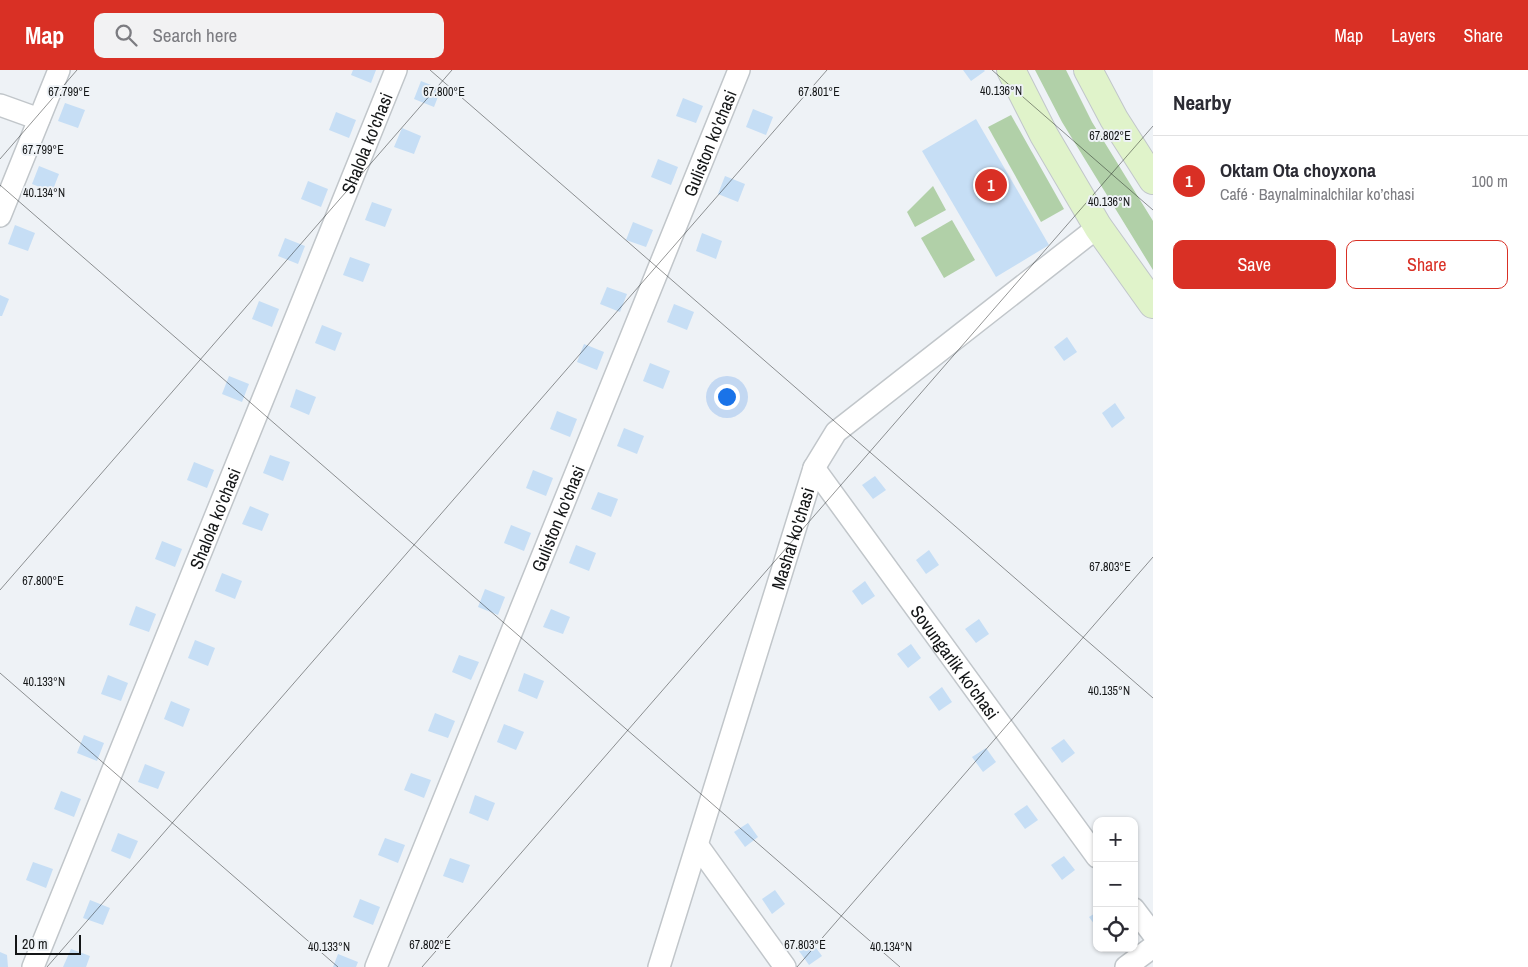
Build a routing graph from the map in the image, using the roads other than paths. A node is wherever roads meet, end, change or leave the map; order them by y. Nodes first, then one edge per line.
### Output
1 (59, 70) edge
2 (396, 70) edge
3 (739, 70) edge
4 (1011, 70) edge
5 (1088, 70) edge
6 (0, 105) edge
7 (39, 119) junction
8 (1153, 180) edge
9 (0, 216) edge
10 (1098, 227) junction
11 (1153, 304) edge
12 (814, 468) junction
13 (698, 846) junction
14 (1093, 852) edge
15 (1138, 913) edge
16 (1153, 934) edge
17 (1153, 947) edge
18 (33, 967) edge
19 (376, 967) edge
20 (659, 967) edge
21 (785, 967) edge
22 (1126, 967) edge

1 - 7 street
2 - 18 street, Shalola ko'chasi
3 - 19 street, Guliston ko'chasi
4 - 10 main road
5 - 8 main road
6 - 7 street
7 - 9 street
10 - 11 main road
10 - 12 street, Mashal ko'chasi
12 - 13 street, Mashal ko'chasi
12 - 14 street, Sovungarlik ko'chasi
13 - 20 street, Mashal ko'chasi
13 - 21 street
15 - 16 street
17 - 22 street

